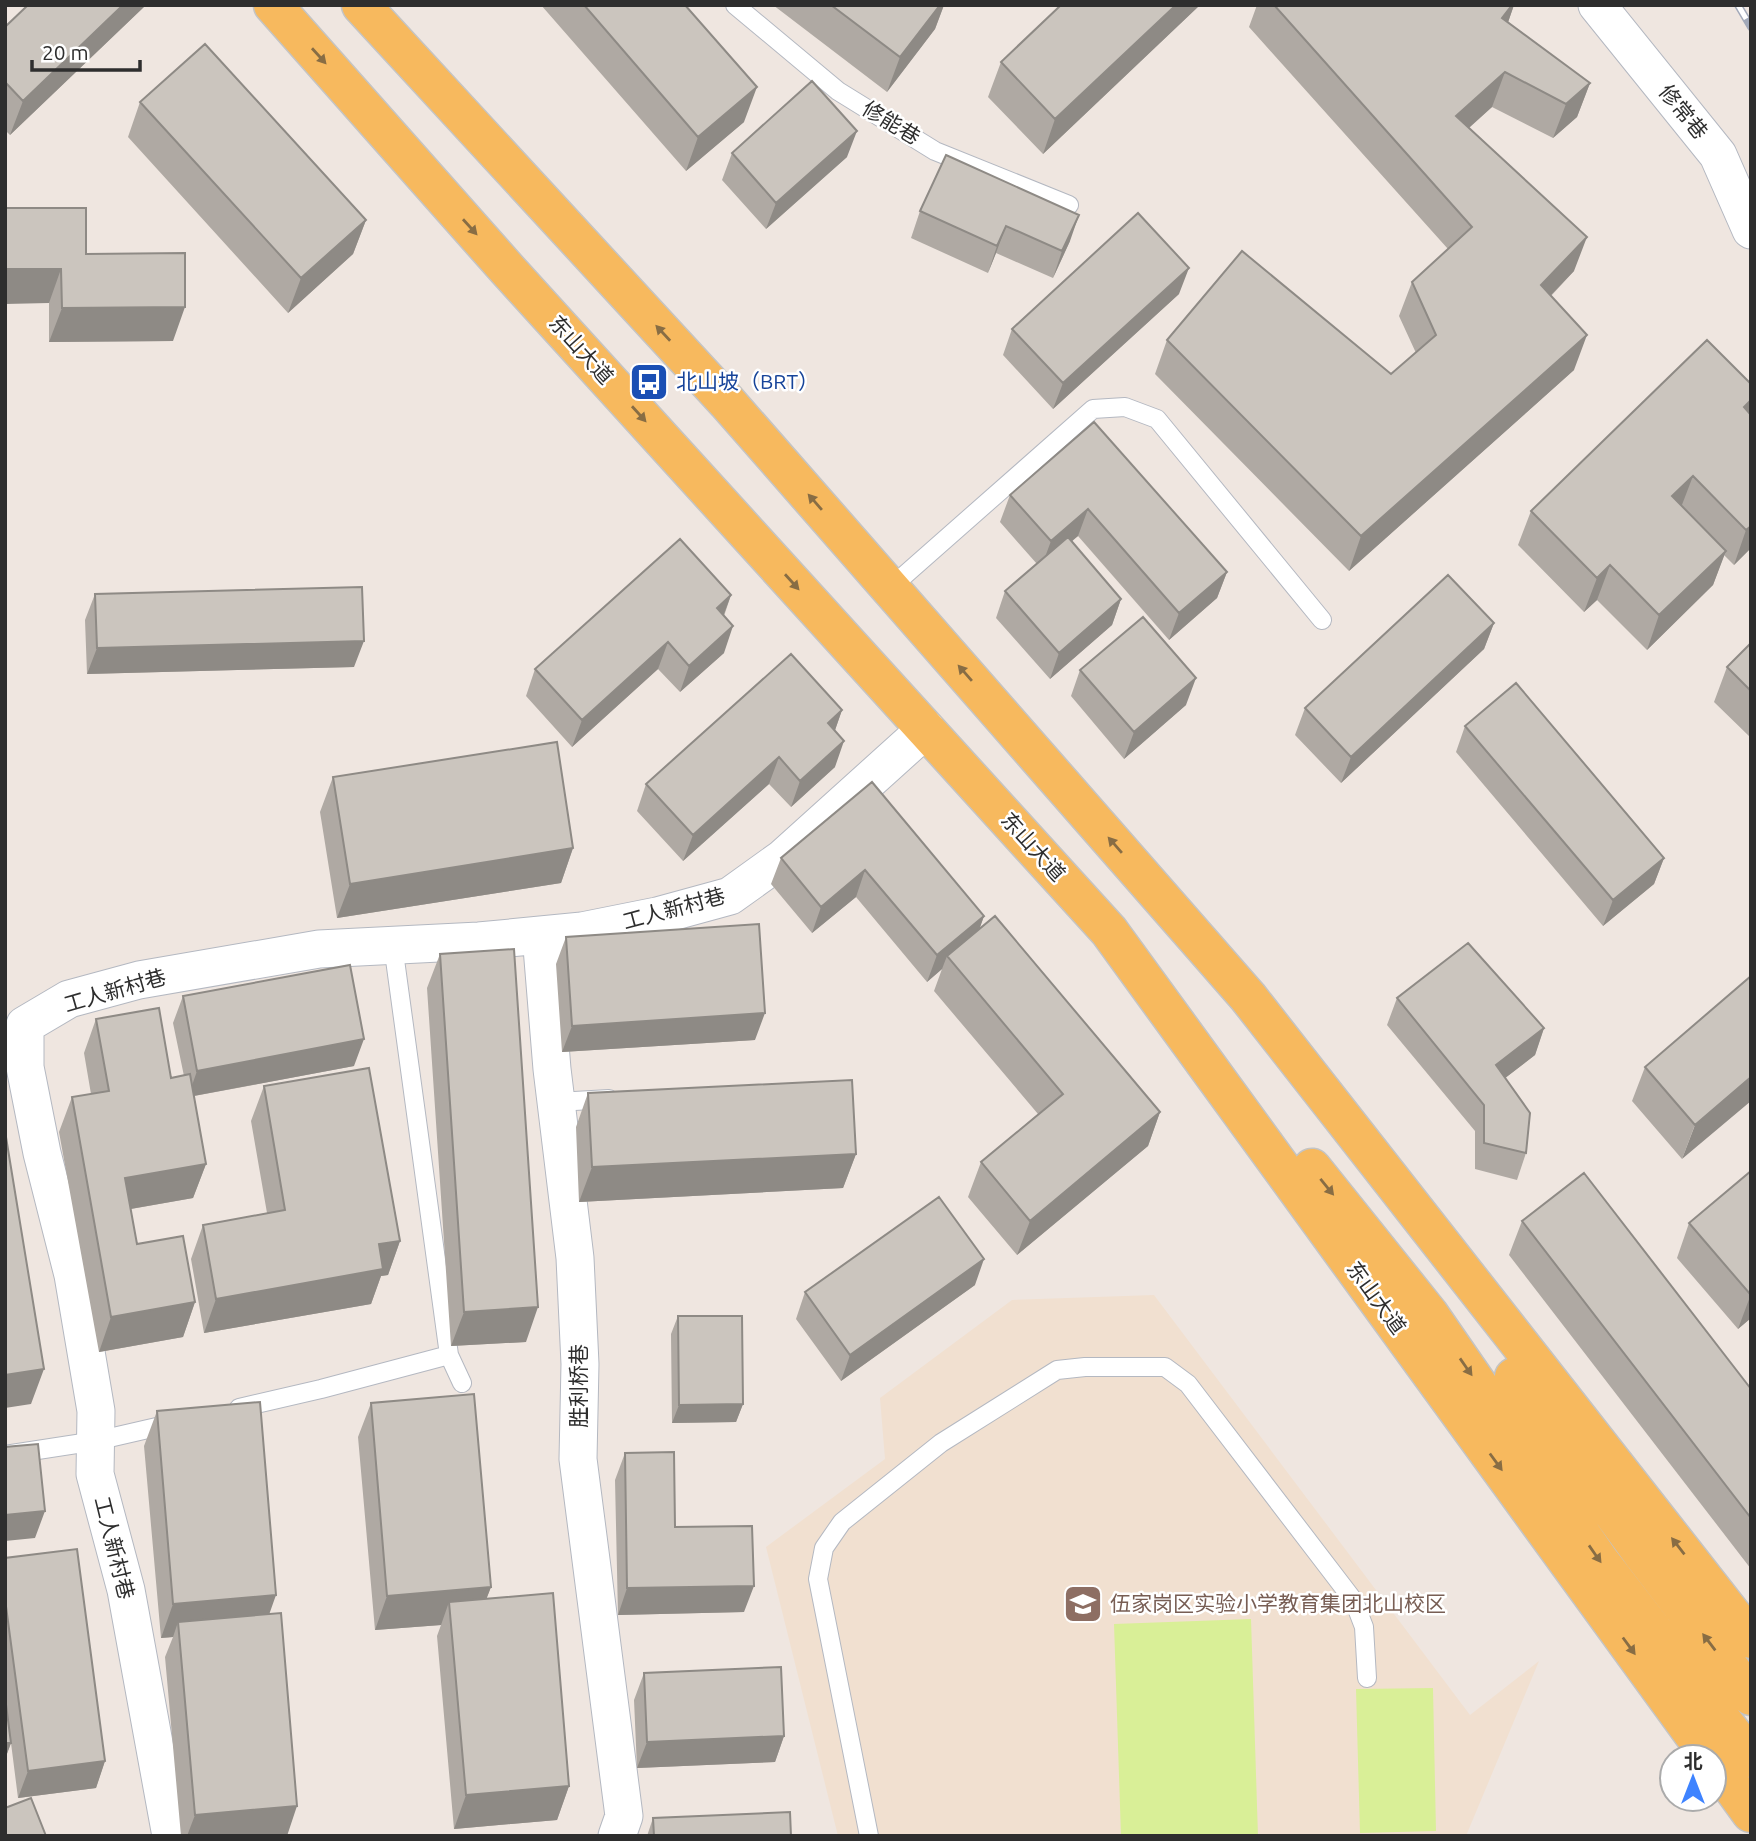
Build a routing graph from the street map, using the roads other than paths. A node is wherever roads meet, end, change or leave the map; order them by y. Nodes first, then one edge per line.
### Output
1 (274, 5) edge
2 (361, 5) edge
3 (735, 5) edge
4 (1597, 5) edge
5 (1069, 205) dead end
6 (1751, 230) edge
7 (890, 588) junction
8 (1322, 621) dead end
9 (926, 729) junction
10 (1160, 896) junction
11 (1110, 931) junction
12 (541, 935) junction
13 (393, 945) junction
14 (626, 1098) edge
15 (557, 1102) junction
16 (449, 1355) junction
17 (462, 1383) dead end
18 (222, 1412) edge
19 (197, 1418) edge
20 (96, 1441) junction
21 (5, 1455) edge
22 (1751, 1639) edge
23 (1367, 1678) dead end
24 (1751, 1696) edge
25 (1700, 1743) edge
26 (1751, 1758) edge
27 (1728, 1781) edge
28 (1745, 1805) edge
29 (171, 1836) edge
30 (617, 1836) edge
31 (869, 1836) edge
32 (1750, 1836) edge

1 -> 9 main road, 东山大道
7 -> 2 main road
3 - 5 lane, 修能巷
4 - 6 street, 修常巷
7 - 8 lane
10 -> 7 main road
9 - 11 main road, 东山大道
9 - 12 street, 工人新村巷
22 -> 10 main road
24 -> 10 main road
11 -> 25 main road, 东山大道
11 -> 26 main road
12 - 13 street, 工人新村巷
12 - 15 street, 胜利桥巷
13 - 16 lane
13 - 20 street, 工人新村巷
14 - 15 lane
15 - 30 street, 胜利桥巷
16 - 17 lane
16 - 18 lane
19 - 20 lane
20 - 21 lane
20 - 29 street, 工人新村巷
23 - 31 lane
27 - 28 main road
28 - 32 main road

